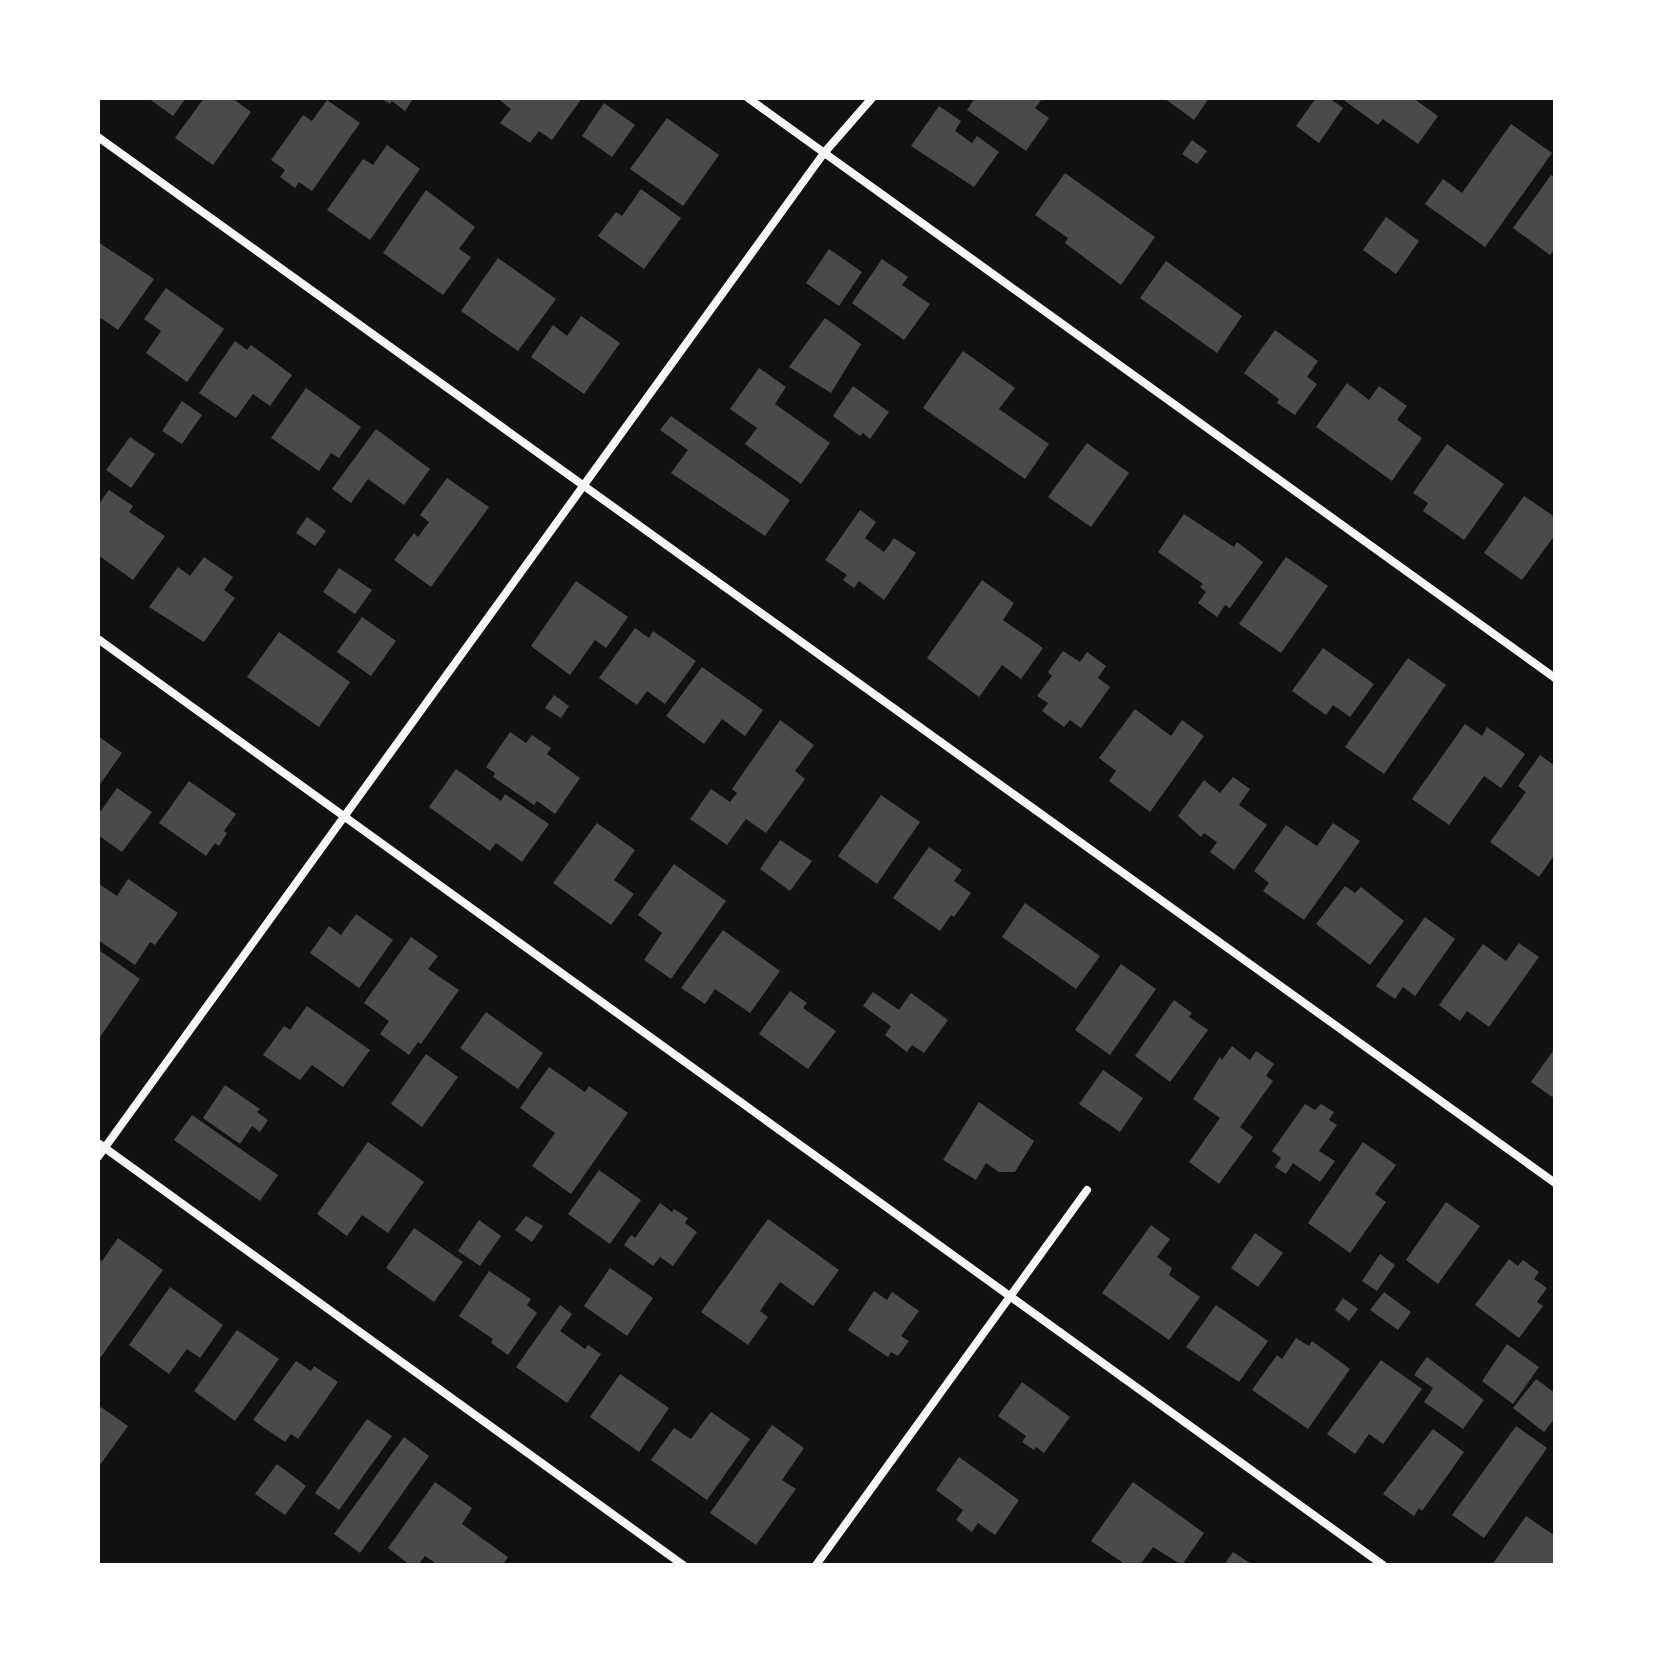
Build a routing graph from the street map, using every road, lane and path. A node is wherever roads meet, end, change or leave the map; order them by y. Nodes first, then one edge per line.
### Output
1 (748, 98) edge
2 (872, 98) edge
3 (98, 137) edge
4 (824, 153) junction
5 (582, 485) junction
6 (98, 639) edge
7 (1555, 678) edge
8 (345, 816) junction
9 (102, 1145) edge
10 (98, 1157) edge
11 (1555, 1183) edge
12 (1087, 1190) dead end
13 (1011, 1296) junction
14 (683, 1565) edge
15 (816, 1565) edge
16 (1383, 1565) edge

1 - 4 street
2 - 4 street
3 - 5 street
4 - 5 street
4 - 7 street
5 - 8 street
5 - 11 street
6 - 8 street
8 - 9 street
8 - 13 street
9 - 10 street
9 - 14 street
12 - 13 street
13 - 15 street
13 - 16 street

